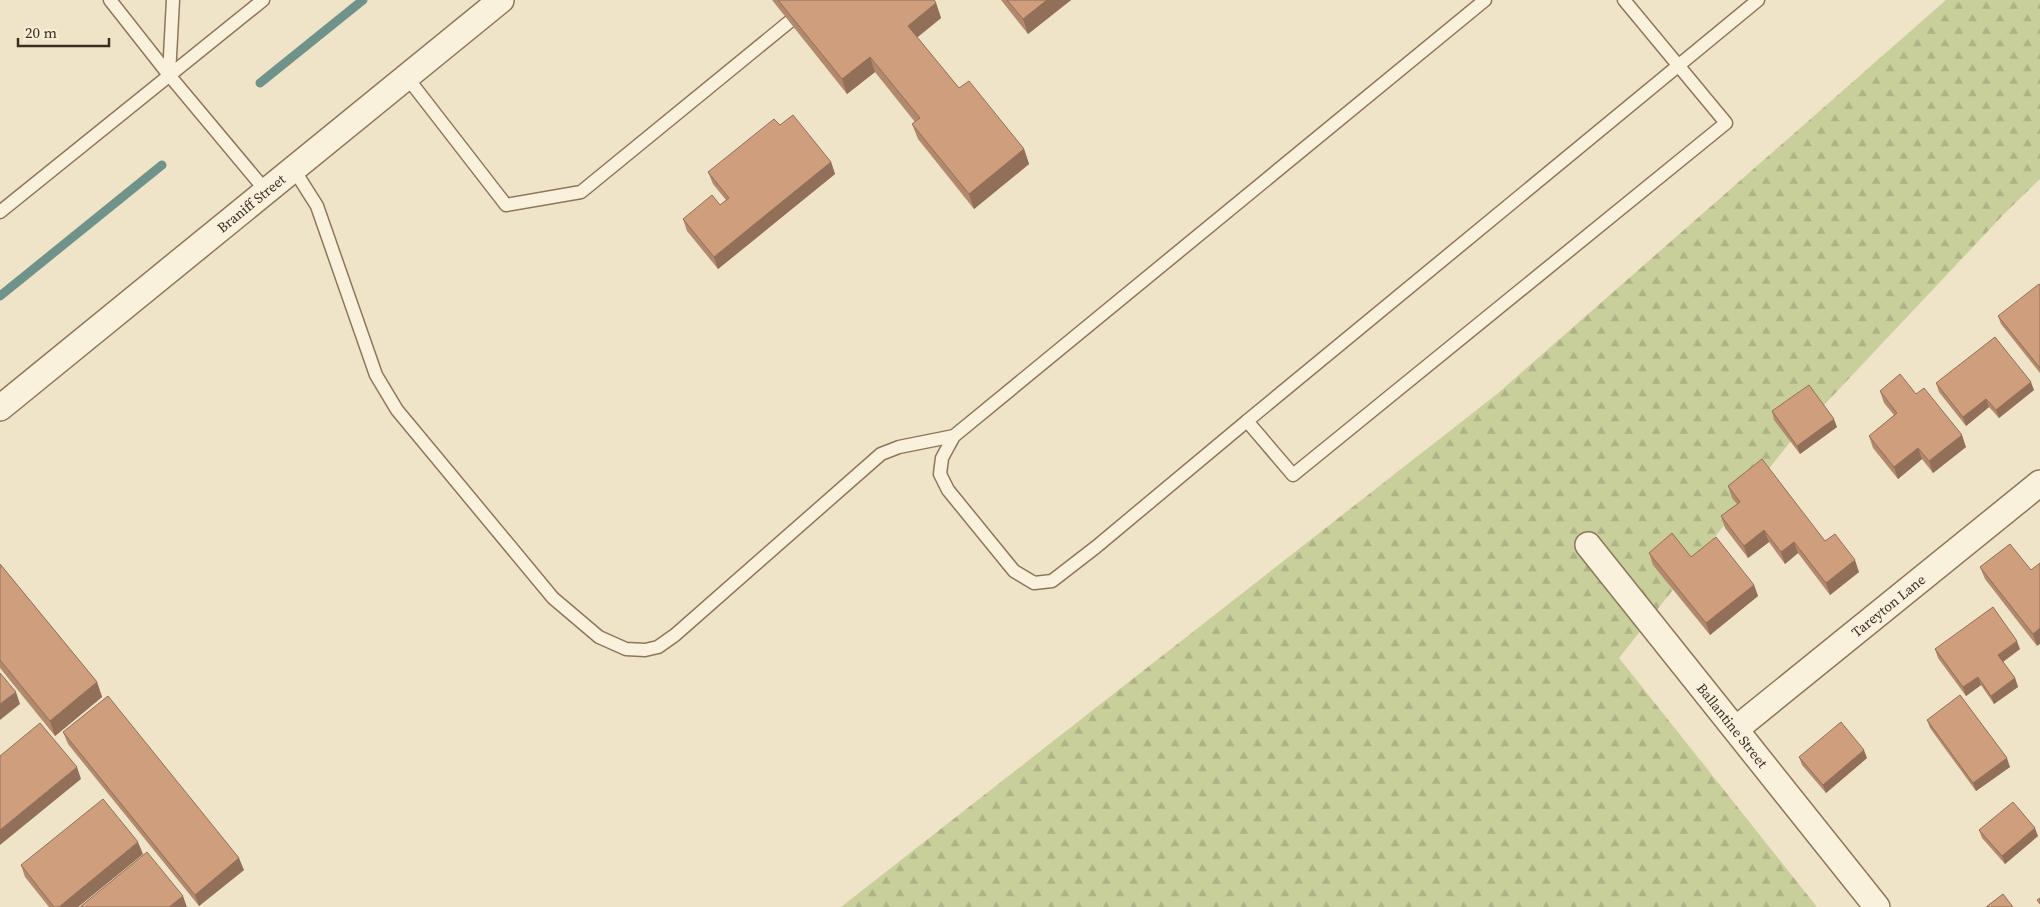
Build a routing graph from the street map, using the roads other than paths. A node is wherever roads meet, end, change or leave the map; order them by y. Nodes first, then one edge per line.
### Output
1 (110, 0) edge
2 (173, 0) edge
3 (262, 0) edge
4 (501, 0) edge
5 (1485, 0) edge
6 (1624, 0) edge
7 (1758, 0) edge
8 (789, 22) edge
9 (1678, 65) junction
10 (169, 76) junction
11 (406, 76) junction
12 (294, 168) junction
13 (266, 191) junction
14 (0, 212) edge
15 (0, 408) edge
16 (1247, 421) junction
17 (954, 436) junction
18 (2040, 483) edge
19 (1588, 545) dead end
20 (1736, 728) junction
21 (1877, 907) edge

1 - 10 lane
2 - 10 lane
3 - 10 lane
4 - 11 street, Braniff Street
5 - 17 lane
6 - 9 lane
7 - 9 lane
8 - 11 lane
9 - 16 lane
9 - 16 lane
10 - 13 lane
10 - 14 lane
11 - 12 street, Braniff Street
12 - 13 street, Braniff Street
12 - 17 lane
13 - 15 street, Braniff Street
16 - 17 lane
18 - 20 street, Tareyton Lane
19 - 20 street, Ballantine Street
20 - 21 street, Ballantine Street

